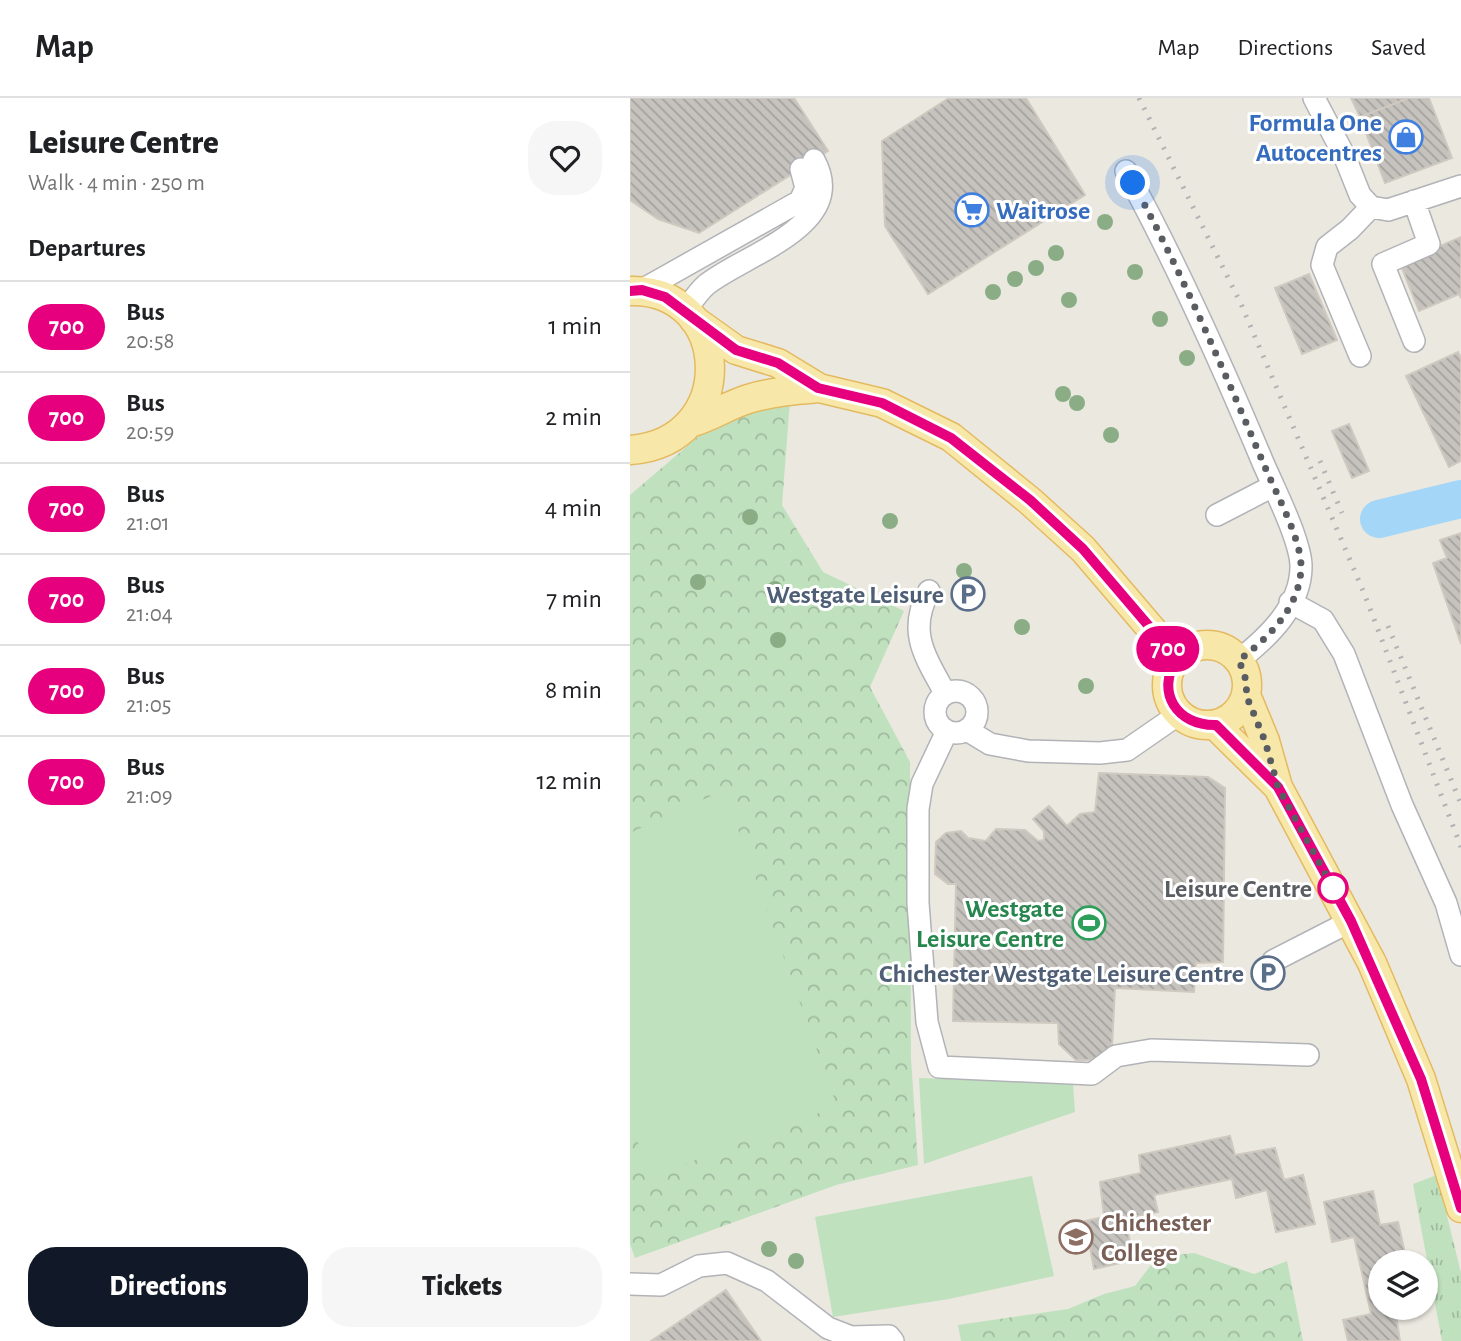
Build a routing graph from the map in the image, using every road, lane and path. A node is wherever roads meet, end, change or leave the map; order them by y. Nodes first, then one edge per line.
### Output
1 (1314, 98) edge
2 (1126, 171) dead end
3 (1461, 186) edge
4 (1414, 201) junction
5 (1371, 207) junction
6 (636, 290) edge
7 (689, 315) junction
8 (1414, 341) dead end
9 (1360, 356) dead end
10 (818, 388) junction
11 (693, 422) junction
12 (636, 456) edge
13 (1273, 486) junction
14 (1217, 514) dead end
15 (929, 591) dead end
16 (1290, 602) junction
17 (1177, 659) junction
18 (1239, 660) junction
19 (945, 693) junction
20 (1246, 695) junction
21 (1179, 714) junction
22 (1216, 725) junction
23 (957, 730) junction
24 (1278, 787) junction
25 (1351, 921) junction
26 (1461, 955) edge
27 (1273, 961) dead end
28 (1308, 1055) dead end
29 (1461, 1208) edge
30 (630, 1284) edge
31 (828, 1328) junction
32 (810, 1341) edge
33 (893, 1341) edge

1 - 5 lane
2 - 13 lane
3 - 4 lane
4 - 5 lane
4 - 8 lane
5 - 9 lane
6 - 7 main road
6 - 7 lane
7 - 10 main road
7 - 11 main road
10 - 11 main road
10 - 17 main road
11 - 12 main road
13 - 14 lane
13 - 16 lane
15 - 19 lane
16 - 18 lane
16 - 26 lane
17 - 18 main road
17 - 21 main road
18 - 20 main road
19 - 23 lane
19 - 23 lane
20 - 22 main road
20 - 24 main road
21 - 22 main road
21 - 23 lane
22 - 24 main road
23 - 28 lane
24 - 25 main road
25 - 27 lane
25 - 29 main road
30 - 31 lane
31 - 32 lane
31 - 33 lane

